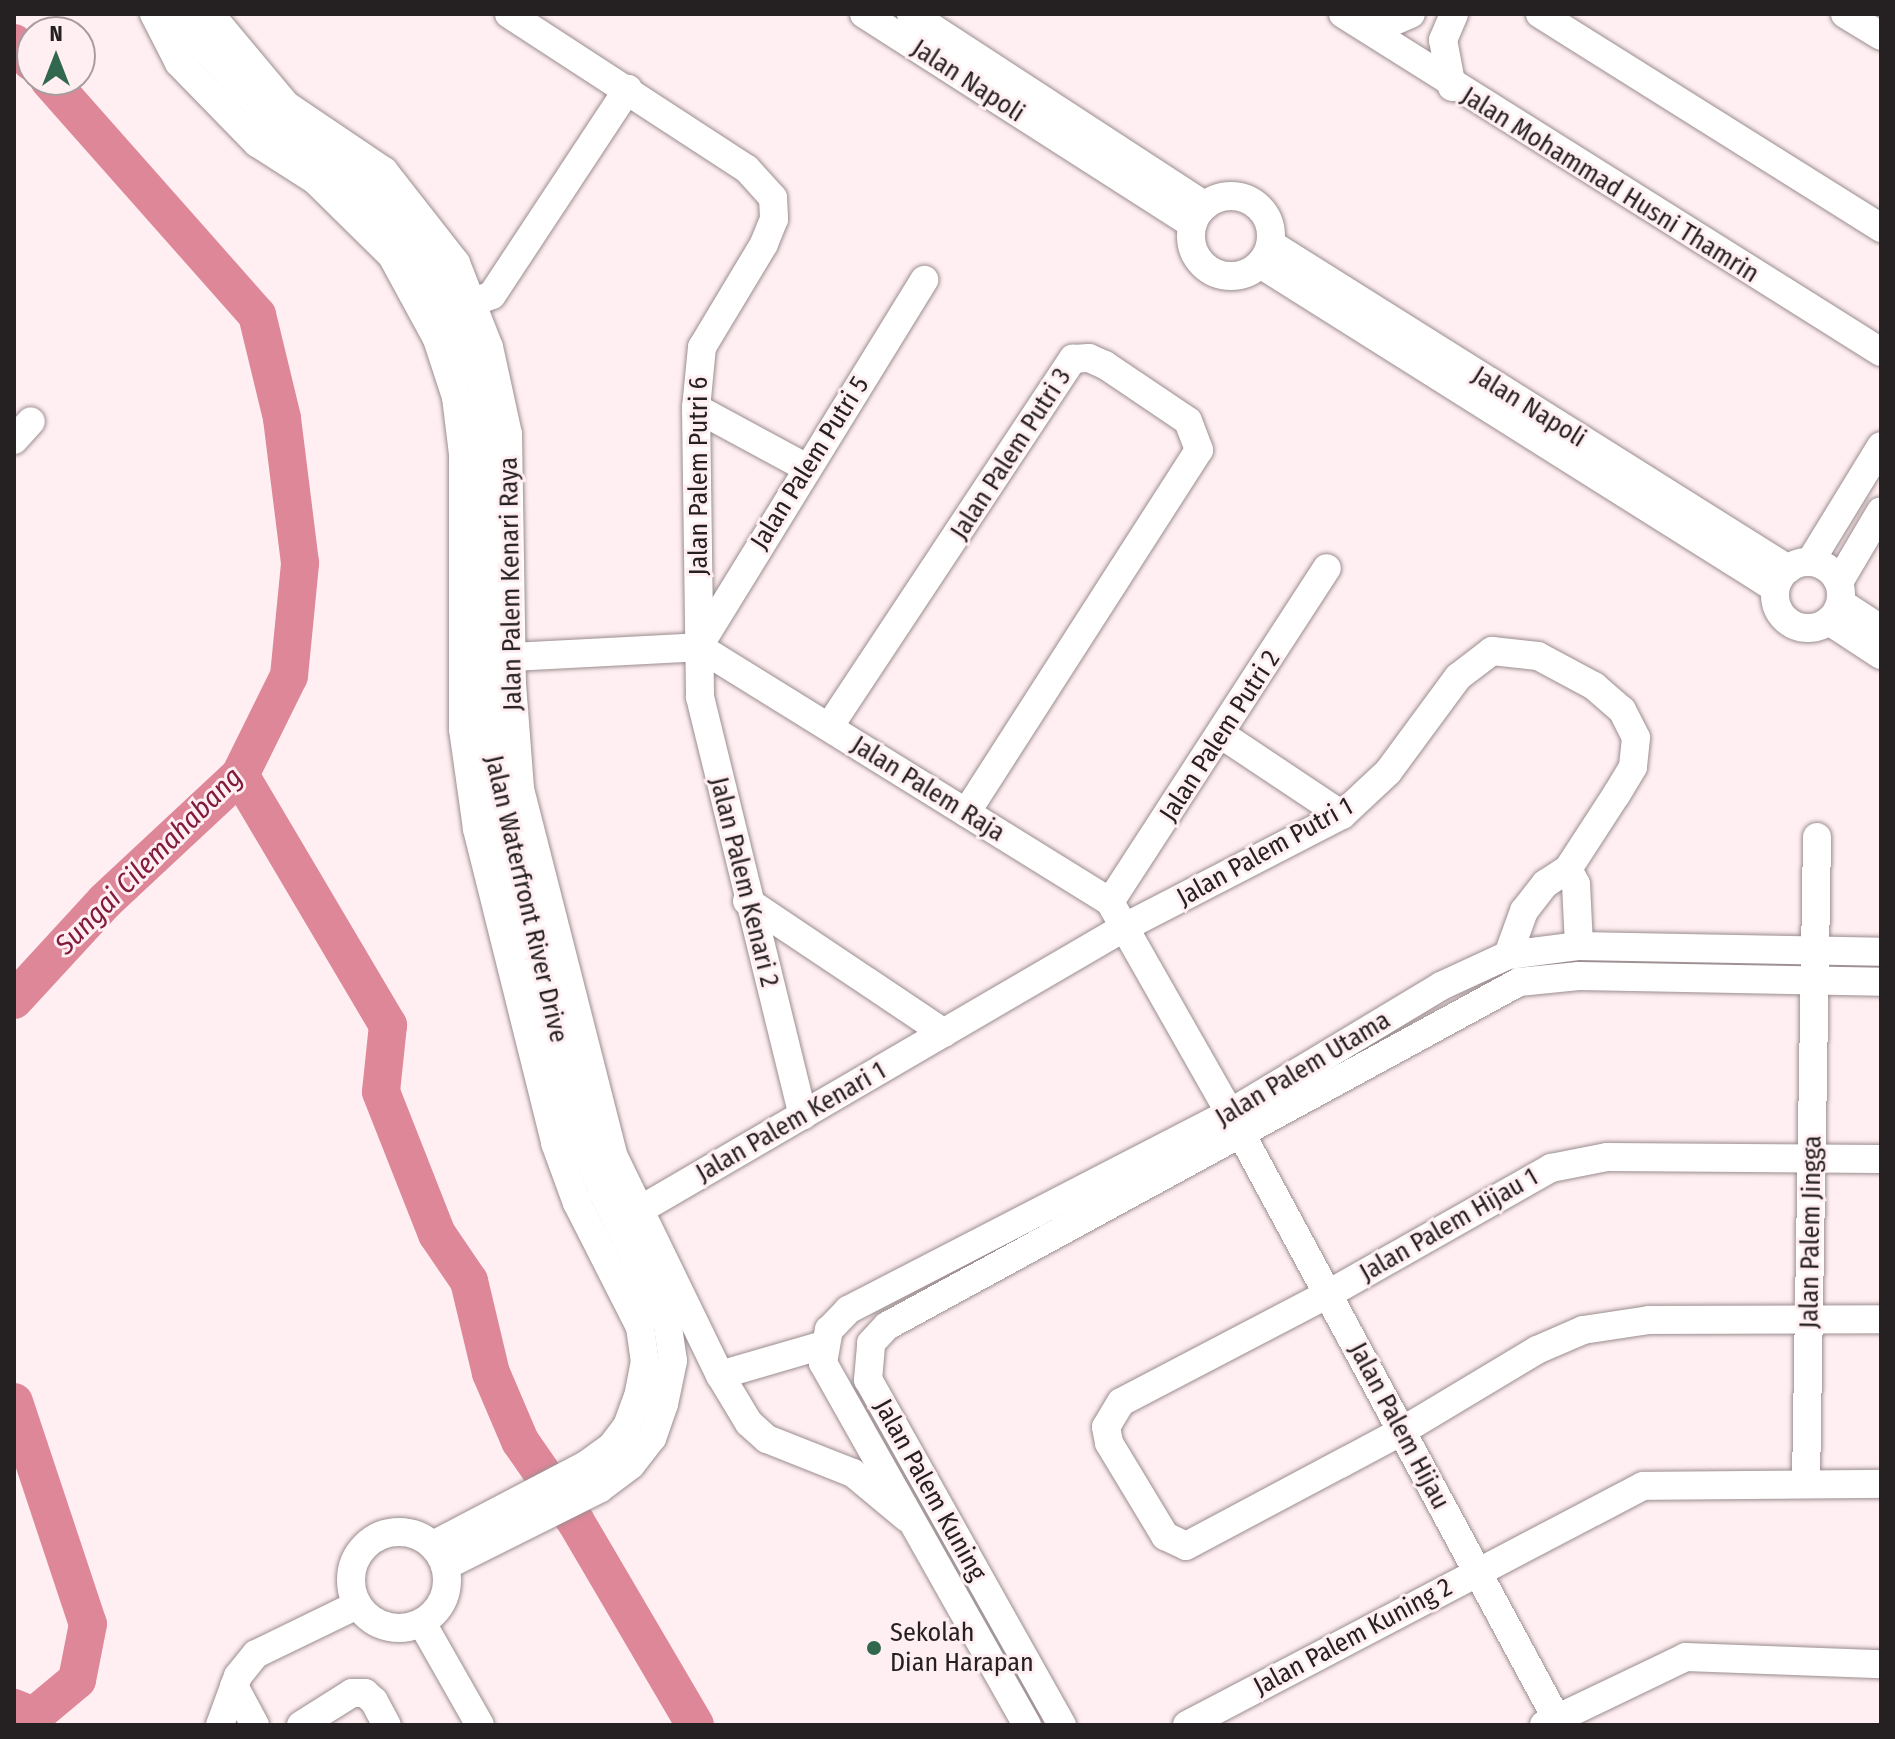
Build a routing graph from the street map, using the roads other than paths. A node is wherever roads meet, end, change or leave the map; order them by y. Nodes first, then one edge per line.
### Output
1 (154, 14) edge
2 (183, 14) edge
3 (210, 14) edge
4 (509, 14) edge
5 (864, 14) edge
6 (911, 14) edge
7 (1411, 14) edge
8 (1454, 14) edge
9 (1540, 14) edge
10 (1845, 14) edge
11 (1348, 17) edge
12 (1881, 36) edge
13 (1452, 87) junction
14 (628, 89) junction
15 (1199, 215) junction
16 (1881, 228) edge
17 (1265, 254) junction
18 (924, 280) dead end
19 (474, 302) junction
20 (1881, 352) edge
21 (696, 408) junction
22 (1881, 446) edge
23 (805, 467) junction
24 (1881, 511) edge
25 (1327, 568) dead end
26 (1791, 573) junction
27 (1836, 602) junction
28 (1881, 629) edge
29 (699, 647) junction
30 (1881, 655) edge
31 (511, 657) junction
32 (747, 679) junction
33 (700, 697) junction
34 (829, 727) junction
35 (1222, 735) junction
36 (966, 813) junction
37 (1342, 815) junction
38 (1817, 837) dead end
39 (1568, 869) junction
40 (747, 901) junction
41 (1110, 902) junction
42 (1125, 927) junction
43 (1579, 946) junction
44 (1815, 951) junction
45 (1881, 952) edge
46 (1508, 955) junction
47 (1815, 982) junction
48 (1881, 982) edge
49 (944, 1033) junction
50 (803, 1115) junction
51 (1236, 1124) junction
52 (1812, 1159) junction
53 (1881, 1159) edge
54 (638, 1211) junction
55 (1328, 1294) junction
56 (1810, 1317) junction
57 (1881, 1319) edge
58 (826, 1338) junction
59 (720, 1375) junction
60 (868, 1380) joint
61 (1402, 1431) junction
62 (593, 1477) junction
63 (1806, 1482) junction
64 (1881, 1484) edge
65 (907, 1518) junction
66 (439, 1555) junction
67 (1477, 1571) junction
68 (357, 1605) junction
69 (422, 1623) junction
70 (1881, 1664) edge
71 (234, 1686) junction
72 (1553, 1723) edge
73 (220, 1725) edge
74 (255, 1725) edge
75 (301, 1725) edge
76 (387, 1725) edge
77 (480, 1725) edge
78 (1027, 1725) edge
79 (1062, 1725) edge
80 (1187, 1725) edge

1 - 62 street, Jalan Waterfront River Drive
2 - 62 street, Jalan Waterfront River Drive
3 - 19 street, Jalan Palem Kenari Raya
4 - 14 street
5 - 15 street, Jalan Napoli
6 - 15 street, Jalan Napoli
7 - 11 street
8 - 13 street
9 - 16 street
10 - 12 street
11 - 13 street, Jalan Mohammad Husni Thamrin
13 - 20 street, Jalan Mohammad Husni Thamrin
14 - 19 street
14 - 21 street, Jalan Palem Putri 6
15 - 17 street
15 - 17 street
17 - 26 street, Jalan Napoli
18 - 23 street, Jalan Palem Putri 5
19 - 31 street, Jalan Palem Kenari Raya
21 - 23 street
21 - 29 street, Jalan Palem Putri 6
22 - 26 street
23 - 29 street, Jalan Palem Putri 5
24 - 27 street
25 - 35 street, Jalan Palem Putri 2
26 - 27 street, Jalan Napoli
26 - 27 street
27 - 28 street, Jalan Napoli
27 - 30 street, Jalan Napoli
29 - 31 street
29 - 32 street, Jalan Palem Raja
29 - 33 street, Jalan Palem Kenari 2
31 - 54 street, Jalan Palem Kenari Raya
32 - 33 street
32 - 34 street, Jalan Palem Raja
33 - 40 street, Jalan Palem Kenari 2
34 - 36 street, Jalan Palem Raja
34 - 36 street, Jalan Palem Putri 3
35 - 37 street
35 - 41 street, Jalan Palem Putri 2
36 - 41 street, Jalan Palem Raja
37 - 39 street, Jalan Palem Putri 1
37 - 42 street, Jalan Palem Putri 1
38 - 44 street
39 - 43 street
39 - 46 street, Jalan Palem Putri 1
40 - 49 street
40 - 50 street, Jalan Palem Kenari 2
41 - 42 street, Jalan Palem Raja
42 - 49 street, Jalan Palem Kenari 1
42 - 51 street, Jalan Palem Raja
43 - 44 street, Jalan Palem Utama
43 - 46 street, Jalan Palem Utama
44 - 45 street, Jalan Palem Utama
44 - 47 street
46 - 51 street, Jalan Palem Utama
47 - 48 street, Jalan Palem Utama
47 - 51 street, Jalan Palem Utama
47 - 52 street, Jalan Palem Jingga
49 - 50 street, Jalan Palem Kenari 1
50 - 54 street, Jalan Palem Kenari 1
51 - 55 street, Jalan Palem Hijau
51 - 58 street, Jalan Palem Utama
51 - 60 street, Jalan Palem Utama
52 - 53 street, Jalan Palem Hijau 1
52 - 55 street, Jalan Palem Hijau 1
52 - 56 street, Jalan Palem Jingga
54 - 59 street, Jalan Palem Kenari Raya
55 - 61 street, Jalan Palem Hijau
55 - 61 street, Jalan Palem Hijau 1
56 - 57 street
56 - 61 street
56 - 63 street, Jalan Palem Jingga
58 - 59 street
58 - 65 street, Jalan Palem Kuning
59 - 65 street, Jalan Palem Kuning
60 - 79 street, Jalan Palem Kuning
61 - 67 street, Jalan Palem Hijau
62 - 66 street, Jalan Waterfront River Drive
63 - 64 street, Jalan Palem Kuning 2
63 - 67 street, Jalan Palem Kuning 2
65 - 78 street, Jalan Palem Kuning
66 - 68 street
66 - 69 street
67 - 72 street, Jalan Palem Hijau
67 - 80 street, Jalan Palem Kuning 2
68 - 69 street
68 - 71 street
69 - 77 street
70 - 72 street
71 - 73 street
71 - 74 street
75 - 76 street

